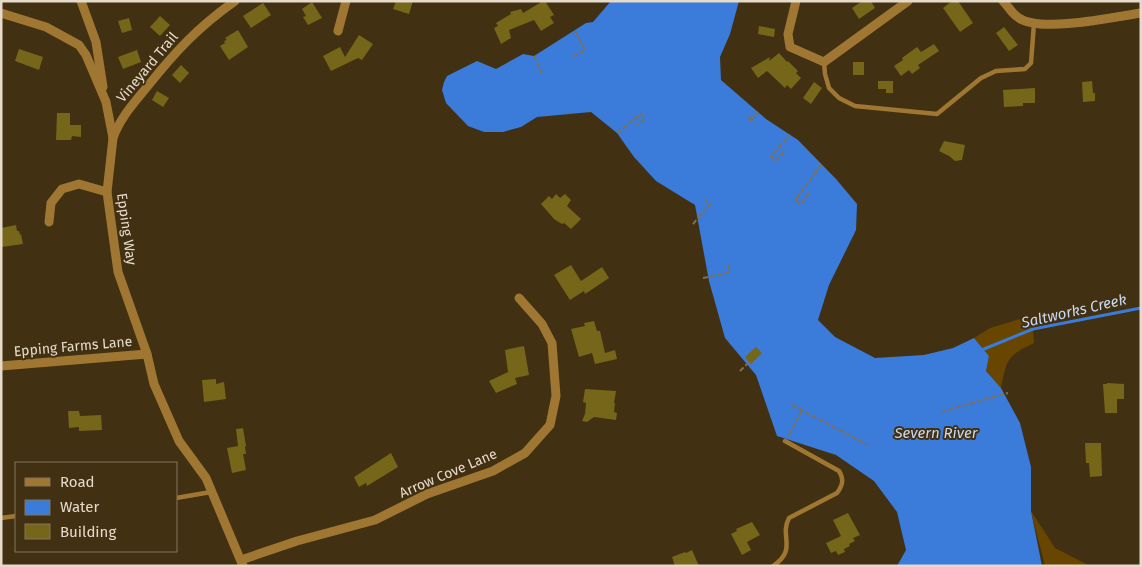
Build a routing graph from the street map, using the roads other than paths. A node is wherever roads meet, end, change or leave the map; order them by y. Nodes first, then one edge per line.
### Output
1 (81, 1) edge
2 (235, 1) edge
3 (346, 1) edge
4 (796, 1) edge
5 (908, 1) edge
6 (1003, 1) edge
7 (1, 13) edge
8 (1141, 13) edge
9 (1034, 23) junction
10 (338, 30) dead end
11 (824, 62) junction
12 (106, 102) junction
13 (112, 138) junction
14 (107, 192) junction
15 (49, 222) dead end
16 (519, 298) dead end
17 (146, 354) junction
18 (1, 366) edge
19 (786, 442) road end
20 (213, 492) junction
21 (178, 498) edge
22 (15, 516) edge
23 (1, 518) edge
24 (242, 563) edge
25 (772, 566) edge

1 - 12 street
2 - 13 street, Vineyard Trail
3 - 10 street
4 - 11 street
5 - 11 street
6 - 9 street
7 - 12 street, Epping Way
8 - 9 street
9 - 11 lane
12 - 13 street, Epping Way
13 - 14 street, Epping Way
14 - 15 street
14 - 17 street, Epping Way
16 - 24 street, Arrow Cove Lane
17 - 18 street, Epping Farms Lane
17 - 20 street, Epping Way
19 - 25 lane
20 - 21 lane
20 - 24 street, Epping Way
22 - 23 lane

